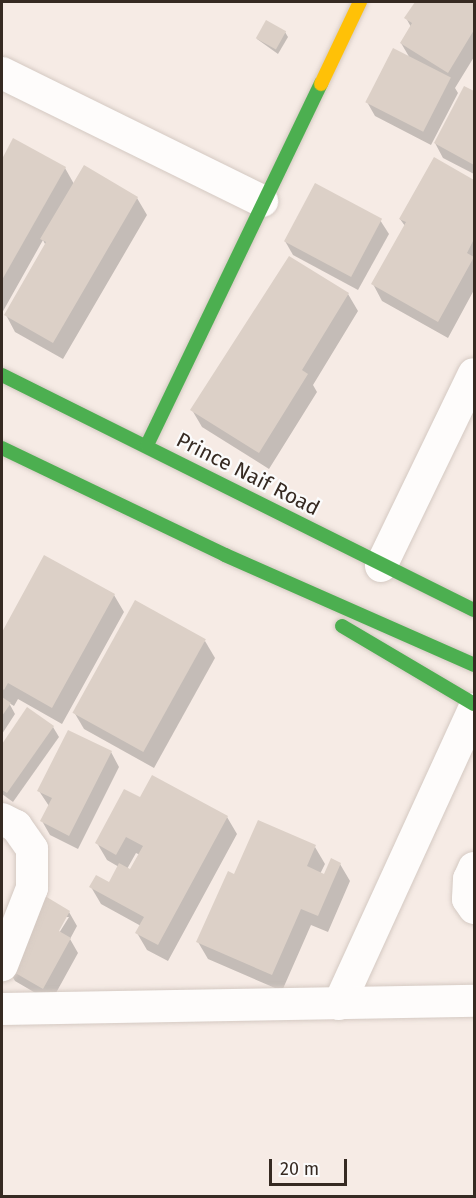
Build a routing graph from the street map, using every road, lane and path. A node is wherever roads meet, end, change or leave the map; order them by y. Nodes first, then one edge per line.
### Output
1 (354, 3) edge
2 (2, 73) edge
3 (262, 201) junction
4 (474, 374) edge
5 (2, 375) edge
6 (147, 446) junction
7 (2, 448) edge
8 (225, 555) junction
9 (381, 566) junction
10 (431, 589) junction
11 (474, 600) edge
12 (474, 610) edge
13 (474, 664) edge
14 (474, 704) edge
15 (474, 709) edge
16 (2, 819) edge
17 (474, 868) edge
18 (474, 908) edge
19 (2, 965) edge
20 (474, 1001) edge
21 (339, 1004) junction
22 (2, 1009) edge

1 - 3 main road
2 - 3 street
3 - 6 main road
4 - 9 street
5 - 6 main road, Prince Naif Road
6 - 9 main road, Prince Naif Road
7 - 8 main road
8 - 13 main road
8 - 14 main road
9 - 10 main road, Prince Naif Road
10 - 11 main road
10 - 12 main road, Prince Naif Road
15 - 21 street
16 - 19 street
17 - 18 street
20 - 21 street
21 - 22 street

